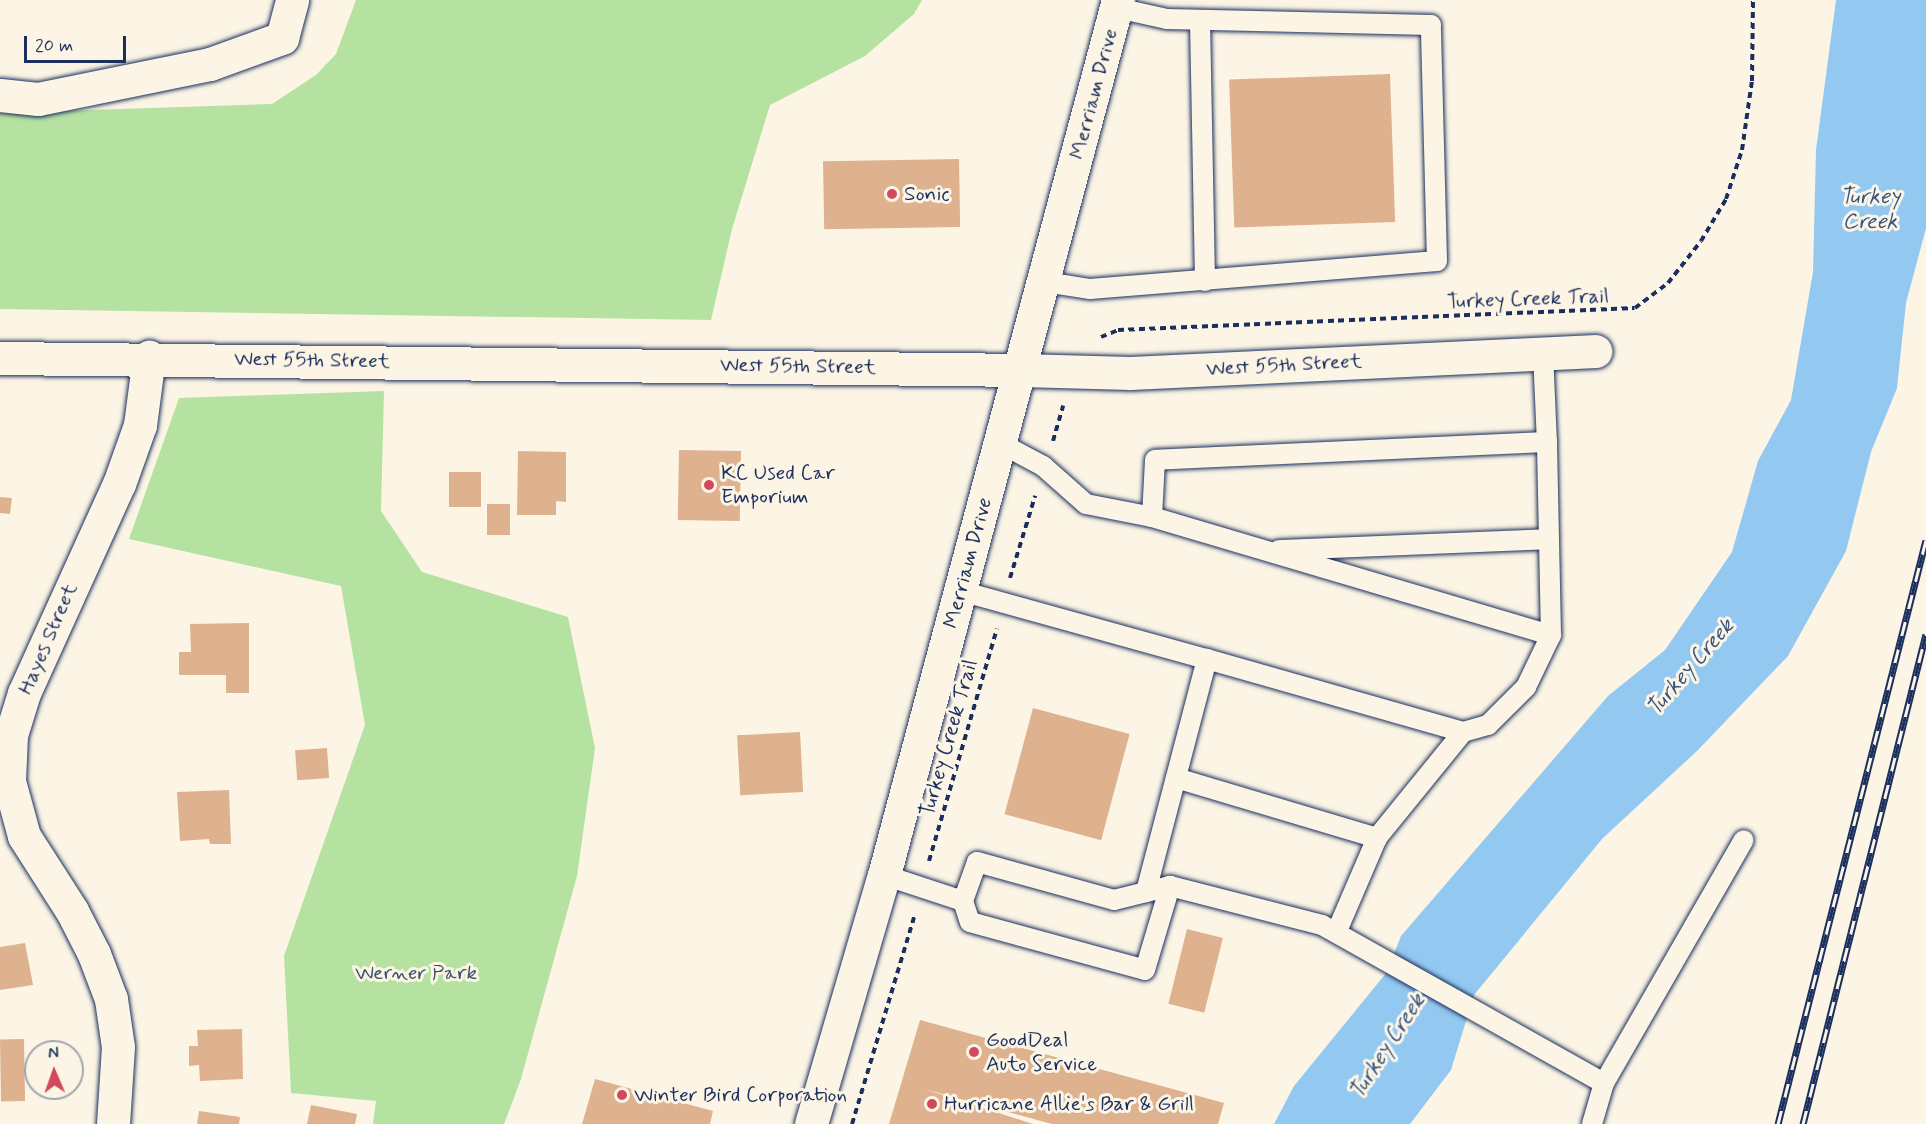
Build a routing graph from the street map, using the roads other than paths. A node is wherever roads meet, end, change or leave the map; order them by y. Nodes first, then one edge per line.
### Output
1 (292, 0) edge
2 (1118, 4) edge
3 (1200, 20) junction
4 (0, 95) edge
5 (1205, 281) junction
6 (1045, 282) junction
7 (1595, 351) dead end
8 (1543, 352) junction
9 (149, 357) junction
10 (0, 358) edge
11 (1020, 370) junction
12 (1547, 442) junction
13 (1000, 443) junction
14 (1152, 517) junction
15 (1549, 539) junction
16 (1262, 551) junction
17 (961, 591) junction
18 (1551, 635) junction
19 (1207, 659) junction
20 (1464, 732) junction
21 (1176, 778) junction
22 (1377, 838) junction
23 (1744, 840) dead end
24 (884, 875) junction
25 (1170, 885) junction
26 (1146, 892) junction
27 (963, 901) junction
28 (1336, 933) junction
29 (1604, 1083) junction
30 (113, 1124) edge
31 (811, 1124) edge
32 (1592, 1124) edge

1 - 4 street
2 - 3 lane
2 - 6 street, Merriam Drive
3 - 5 lane
3 - 5 lane
5 - 6 lane
6 - 11 street, Merriam Drive
7 - 8 street, West 55th Street
8 - 11 street, West 55th Street
8 - 12 lane
9 - 10 street, West 55th Street
9 - 11 street, West 55th Street
9 - 30 street, Hayes Street
11 - 13 street, Merriam Drive
12 - 14 lane
12 - 15 lane
13 - 14 lane
13 - 17 street, Merriam Drive
14 - 16 lane
15 - 16 lane
15 - 18 lane
16 - 18 lane
17 - 19 lane
17 - 24 street, Merriam Drive
18 - 20 lane
19 - 20 lane
19 - 21 lane
20 - 22 lane
21 - 22 lane
21 - 26 lane
22 - 28 lane
23 - 29 lane
24 - 27 lane
24 - 31 street, Merriam Drive
25 - 26 lane
25 - 27 lane
25 - 28 lane
26 - 27 lane
28 - 29 lane
29 - 32 lane

